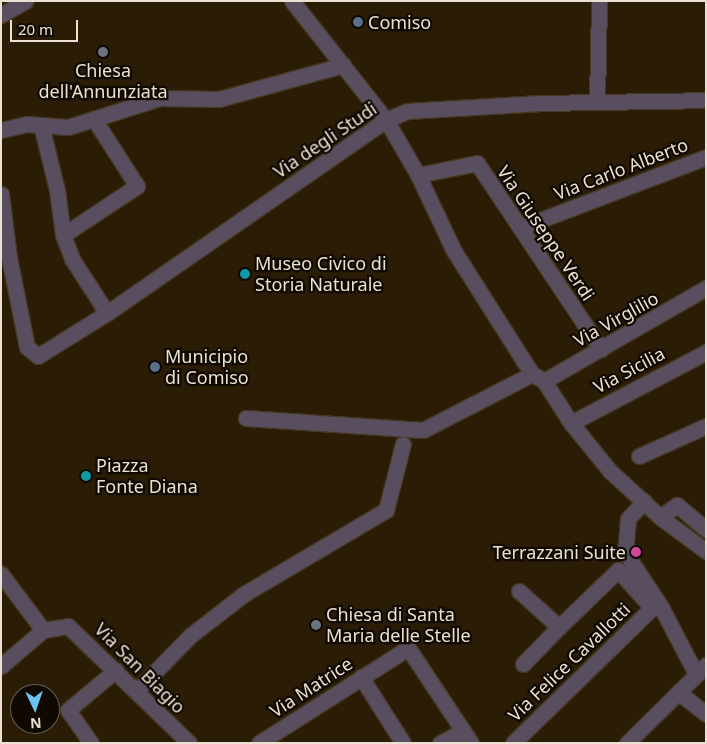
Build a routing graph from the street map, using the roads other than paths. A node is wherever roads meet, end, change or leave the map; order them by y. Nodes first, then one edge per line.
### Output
1 (25, 1) edge
2 (292, 1) edge
3 (599, 1) edge
4 (1, 15) edge
5 (343, 65) junction
6 (597, 100) junction
7 (706, 100) edge
8 (94, 119) junction
9 (386, 120) junction
10 (41, 125) junction
11 (1, 130) edge
12 (706, 157) edge
13 (418, 175) junction
14 (1, 194) edge
15 (522, 227) junction
16 (63, 235) junction
17 (5, 251) edge
18 (706, 288) edge
19 (100, 317) junction
20 (601, 349) junction
21 (706, 352) edge
22 (538, 377) junction
23 (246, 418) dead end
24 (571, 423) junction
25 (706, 426) edge
26 (403, 444) dead end
27 (639, 456) dead end
28 (644, 502) junction
29 (660, 517) junction
30 (706, 529) edge
31 (706, 551) edge
32 (1, 574) edge
33 (519, 590) dead end
34 (657, 607) junction
35 (559, 627) junction
36 (42, 630) junction
37 (523, 664) dead end
38 (1, 666) edge
39 (116, 670) junction
40 (701, 670) edge
41 (361, 677) junction
42 (137, 690) junction
43 (678, 692) junction
44 (706, 714) edge
45 (467, 737) edge
46 (91, 743) edge
47 (189, 743) edge
48 (259, 743) edge
49 (403, 743) edge
50 (440, 743) edge
51 (513, 743) edge
52 (627, 743) edge

1 - 4 street
2 - 5 street
3 - 6 street
5 - 8 street
5 - 9 street
6 - 7 street, Via degli Studi
6 - 9 street, Via degli Studi
8 - 10 street
8 - 16 street
9 - 13 street
9 - 19 street, Via degli Studi
10 - 11 street
10 - 16 street
12 - 15 street, Via Carlo Alberto
13 - 15 street, Via Giuseppe Verdi
13 - 22 street
14 - 17 street
15 - 20 street, Via Giuseppe Verdi
16 - 19 street
17 - 19 street, Via degli Studi
18 - 20 street, Via Virglilio
20 - 22 street, Via Virglilio
21 - 24 street, Via Sicilia
22 - 23 street, Via Virglilio
22 - 24 street
24 - 28 street
25 - 27 street
26 - 42 street
28 - 29 street
28 - 34 street
29 - 30 street
29 - 31 street
32 - 36 street
33 - 35 street
34 - 35 street
34 - 40 street
34 - 51 street, Via Felice Cavallotti
35 - 37 street
36 - 38 street
36 - 39 street, Via San Biagio
39 - 42 street, Via San Biagio
39 - 46 street
40 - 43 street
41 - 45 street, Via Matrice
41 - 48 street, Via Matrice
41 - 49 street
42 - 47 street, Via San Biagio
43 - 44 street
43 - 52 street
45 - 50 street

